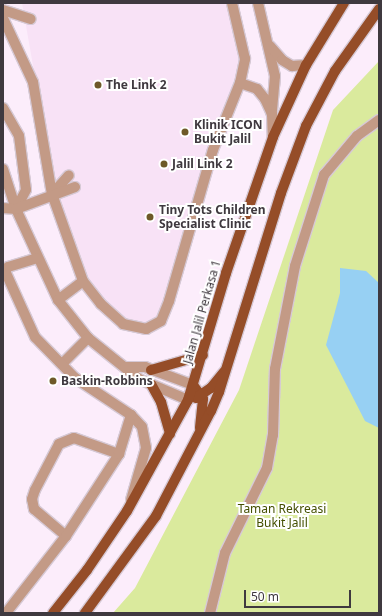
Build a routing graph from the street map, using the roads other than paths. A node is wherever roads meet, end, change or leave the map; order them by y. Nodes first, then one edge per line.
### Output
1 (232, 3) edge
2 (258, 3) edge
3 (344, 3) edge
4 (379, 9) edge
5 (3, 10) edge
6 (3, 18) edge
7 (31, 19) dead end
8 (269, 44) junction
9 (306, 65) junction
10 (240, 83) junction
11 (3, 108) edge
12 (272, 114) junction
13 (379, 120) edge
14 (272, 137) junction
15 (3, 169) edge
16 (69, 175) dead end
17 (75, 187) dead end
18 (52, 194) junction
19 (3, 208) edge
20 (16, 209) junction
21 (37, 258) junction
22 (83, 281) junction
23 (58, 300) junction
24 (88, 338) junction
25 (203, 356) junction
26 (62, 364) junction
27 (125, 366) junction
28 (226, 369) junction
29 (151, 370) junction
30 (151, 384) junction
31 (193, 385) junction
32 (201, 394) junction
33 (188, 400) junction
34 (131, 415) junction
35 (200, 432) junction
36 (170, 434) junction
37 (119, 454) junction
38 (127, 511) junction
39 (66, 536) junction
40 (6, 613) edge
41 (53, 613) edge
42 (85, 613) edge
43 (210, 613) edge

1 - 10 street
2 - 8 street
3 - 9 main road, Jalan Jalil Perkasa 1
4 - 28 main road
5 - 7 street
6 - 18 street
8 - 9 street
8 - 12 street
9 - 14 main road, Jalan Jalil Perkasa 1
10 - 12 street
10 - 22 street
11 - 20 street
12 - 14 street
13 - 43 street
14 - 25 main road, Jalan Jalil Perkasa 1
15 - 20 street
16 - 18 street
17 - 18 street
18 - 20 street
18 - 22 street
19 - 20 street
20 - 21 street
21 - 23 street
21 - 26 street
22 - 23 street
23 - 24 street
24 - 26 street
24 - 27 street
25 - 29 main road
25 - 31 main road, Jalan Jalil Perkasa 1
26 - 34 street
27 - 29 street
27 - 30 street
28 - 32 main road
28 - 35 main road
29 - 31 street
30 - 33 street
30 - 36 main road
31 - 32 main road
31 - 33 main road, Jalan Jalil Perkasa 1
32 - 33 main road
32 - 35 main road
33 - 36 main road, Jalan Jalil Perkasa 1
34 - 37 street
34 - 38 street
35 - 42 main road
36 - 38 main road, Jalan Jalil Perkasa 1
37 - 39 street
37 - 39 street
38 - 41 main road, Jalan Jalil Perkasa 1
39 - 40 street

